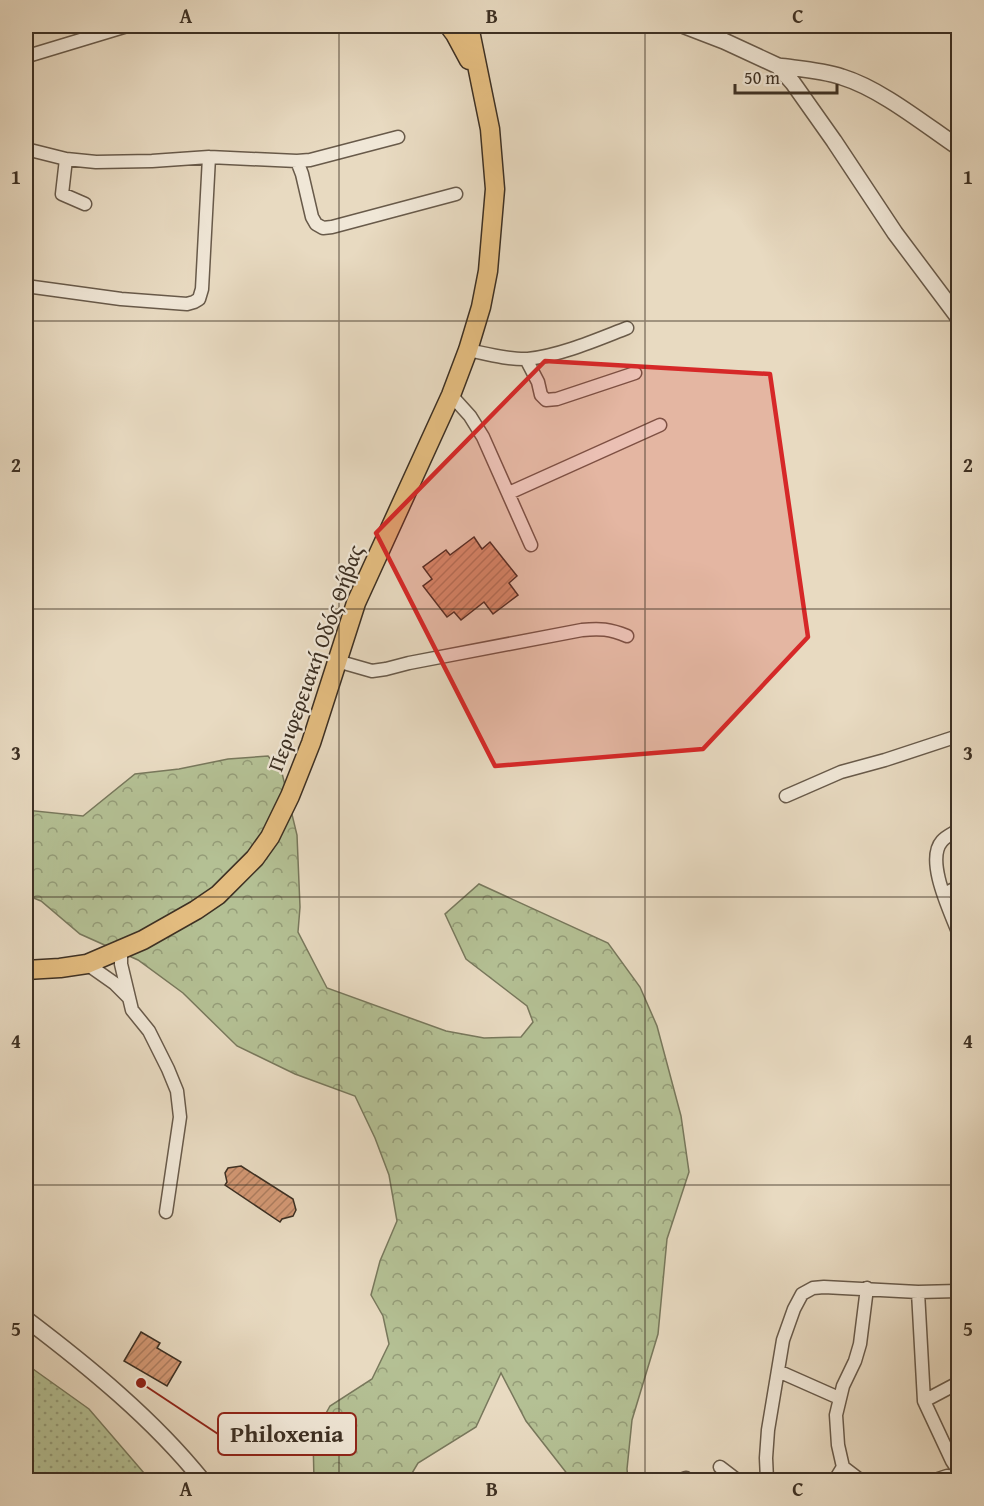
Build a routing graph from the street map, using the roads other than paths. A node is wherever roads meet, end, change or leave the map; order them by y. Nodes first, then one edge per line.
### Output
1 (127, 26) edge
2 (449, 26) edge
3 (468, 26) edge
4 (685, 26) edge
5 (26, 59) edge
6 (778, 66) junction
7 (479, 80) junction
8 (398, 137) dead end
9 (958, 147) edge
10 (26, 149) edge
11 (209, 157) junction
12 (66, 159) junction
13 (297, 161) junction
14 (456, 194) dead end
15 (86, 204) dead end
16 (26, 286) edge
17 (958, 317) edge
18 (627, 328) dead end
19 (468, 350) junction
20 (526, 359) junction
21 (635, 373) dead end
22 (451, 395) junction
23 (660, 425) dead end
24 (509, 493) junction
25 (531, 545) dead end
26 (627, 636) dead end
27 (337, 662) junction
28 (958, 736) edge
29 (786, 796) dead end
30 (958, 830) edge
31 (958, 887) edge
32 (944, 894) junction
33 (958, 933) edge
34 (121, 950) junction
35 (87, 964) junction
36 (26, 970) edge
37 (128, 997) junction
38 (166, 1212) dead end
39 (867, 1288) junction
40 (958, 1290) edge
41 (918, 1292) junction
42 (26, 1319) edge
43 (777, 1371) junction
44 (958, 1383) edge
45 (839, 1398) junction
46 (924, 1401) junction
47 (720, 1467) dead end
48 (843, 1467) junction
49 (958, 1470) edge
50 (958, 1477) edge
51 (202, 1480) edge
52 (737, 1480) edge
53 (767, 1480) edge
54 (835, 1480) edge
55 (860, 1480) edge
56 (935, 1480) edge

1 - 5 street
2 - 7 main road, Περιφερειακή Οδός Θήβας
3 - 7 main road, Περιφερειακή Οδός Θήβας
4 - 6 street
6 - 9 street
6 - 17 street
7 - 19 main road, Περιφερειακή Οδός Θήβας
8 - 13 street
10 - 12 street
11 - 12 street
11 - 13 street
11 - 16 street
12 - 15 street
13 - 14 street
18 - 20 street
19 - 20 street
19 - 22 main road, Περιφερειακή Οδός Θήβας
20 - 21 street
22 - 24 street
22 - 27 main road, Περιφερειακή Οδός Θήβας
23 - 24 street
24 - 25 street
26 - 27 street
27 - 34 main road, Περιφερειακή Οδός Θήβας
28 - 29 street
30 - 32 street
31 - 32 street
32 - 33 street
34 - 35 main road, Περιφερειακή Οδός Θήβας
34 - 37 street
35 - 36 main road, Περιφερειακή Οδός Θήβας
35 - 37 street
37 - 38 street
39 - 41 street
39 - 43 street
39 - 45 street
40 - 41 street
41 - 46 street
42 - 51 street
43 - 45 street
43 - 53 street
44 - 46 street
45 - 48 street
46 - 49 street
47 - 52 street
48 - 54 street
48 - 55 street
50 - 56 street

